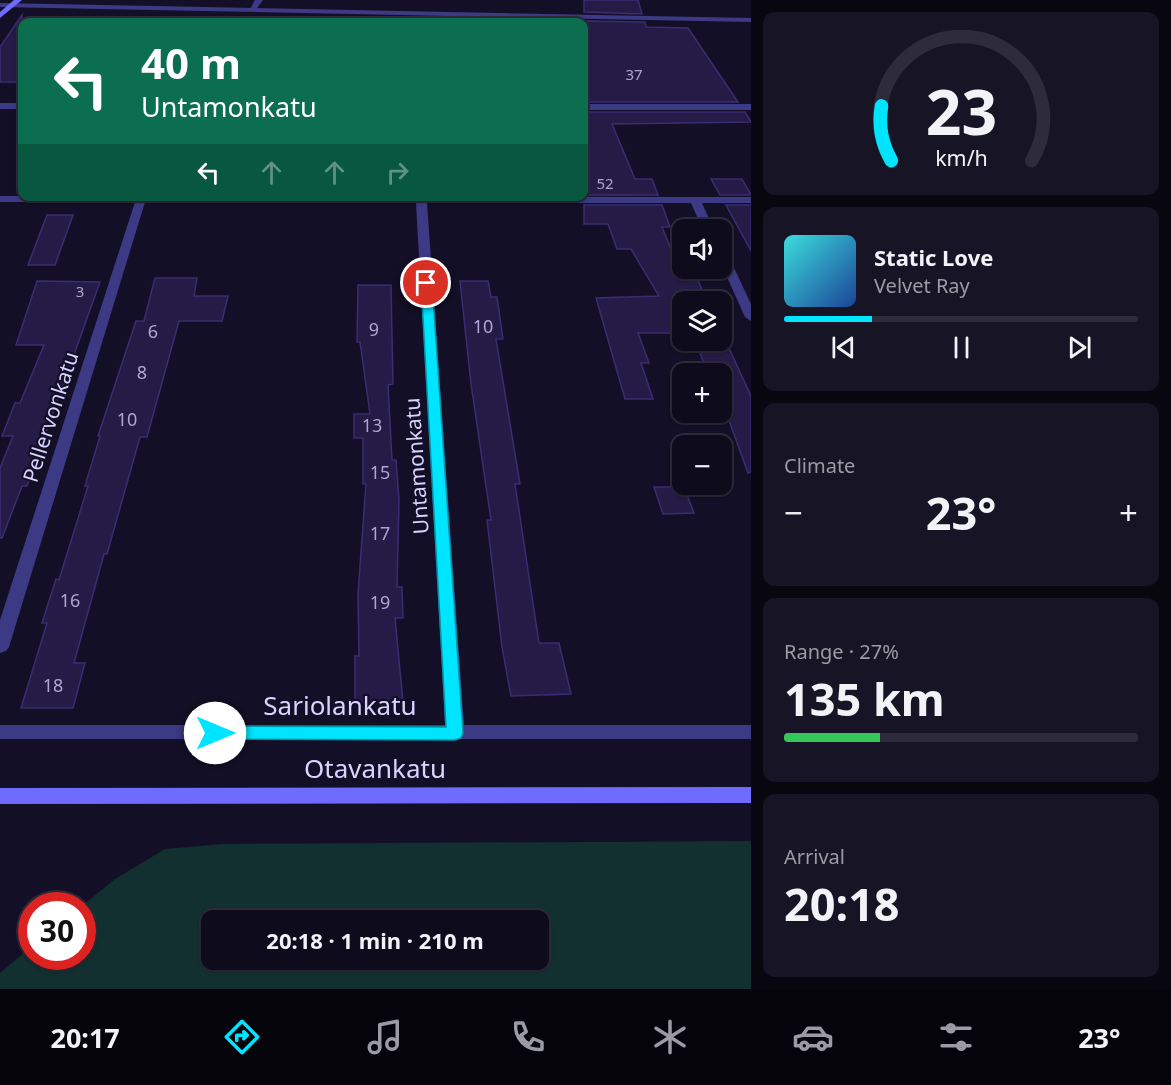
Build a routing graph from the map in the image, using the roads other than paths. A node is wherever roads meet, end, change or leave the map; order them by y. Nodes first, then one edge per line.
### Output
1 (18, 0) edge
2 (259, 0) edge
3 (0, 5) edge
4 (11, 5) junction
5 (252, 9) junction
6 (0, 16) edge
7 (751, 20) edge
8 (0, 106) edge
9 (18, 106) edge
10 (588, 107) edge
11 (751, 107) edge
12 (0, 199) edge
13 (18, 199) edge
14 (588, 199) edge
15 (695, 200) junction
16 (751, 200) edge
17 (141, 201) edge
18 (421, 201) edge
19 (704, 219) edge
20 (732, 276) edge
21 (751, 317) edge
22 (0, 647) edge
23 (0, 732) edge
24 (751, 732) edge
25 (455, 733) junction
26 (751, 795) edge
27 (0, 796) edge

1 - 4 main road
2 - 5 street
3 - 4 street
4 - 5 street
4 - 6 main road
5 - 7 street
8 - 9 street
10 - 11 street
12 - 13 street
14 - 15 street
15 - 16 street
15 - 19 street
17 - 22 street, Pellervonkatu
18 - 25 street, Untamonkatu
20 - 21 street
23 - 25 street, Sariolankatu
24 - 25 street, Sariolankatu
26 - 27 main road, Otavankatu

